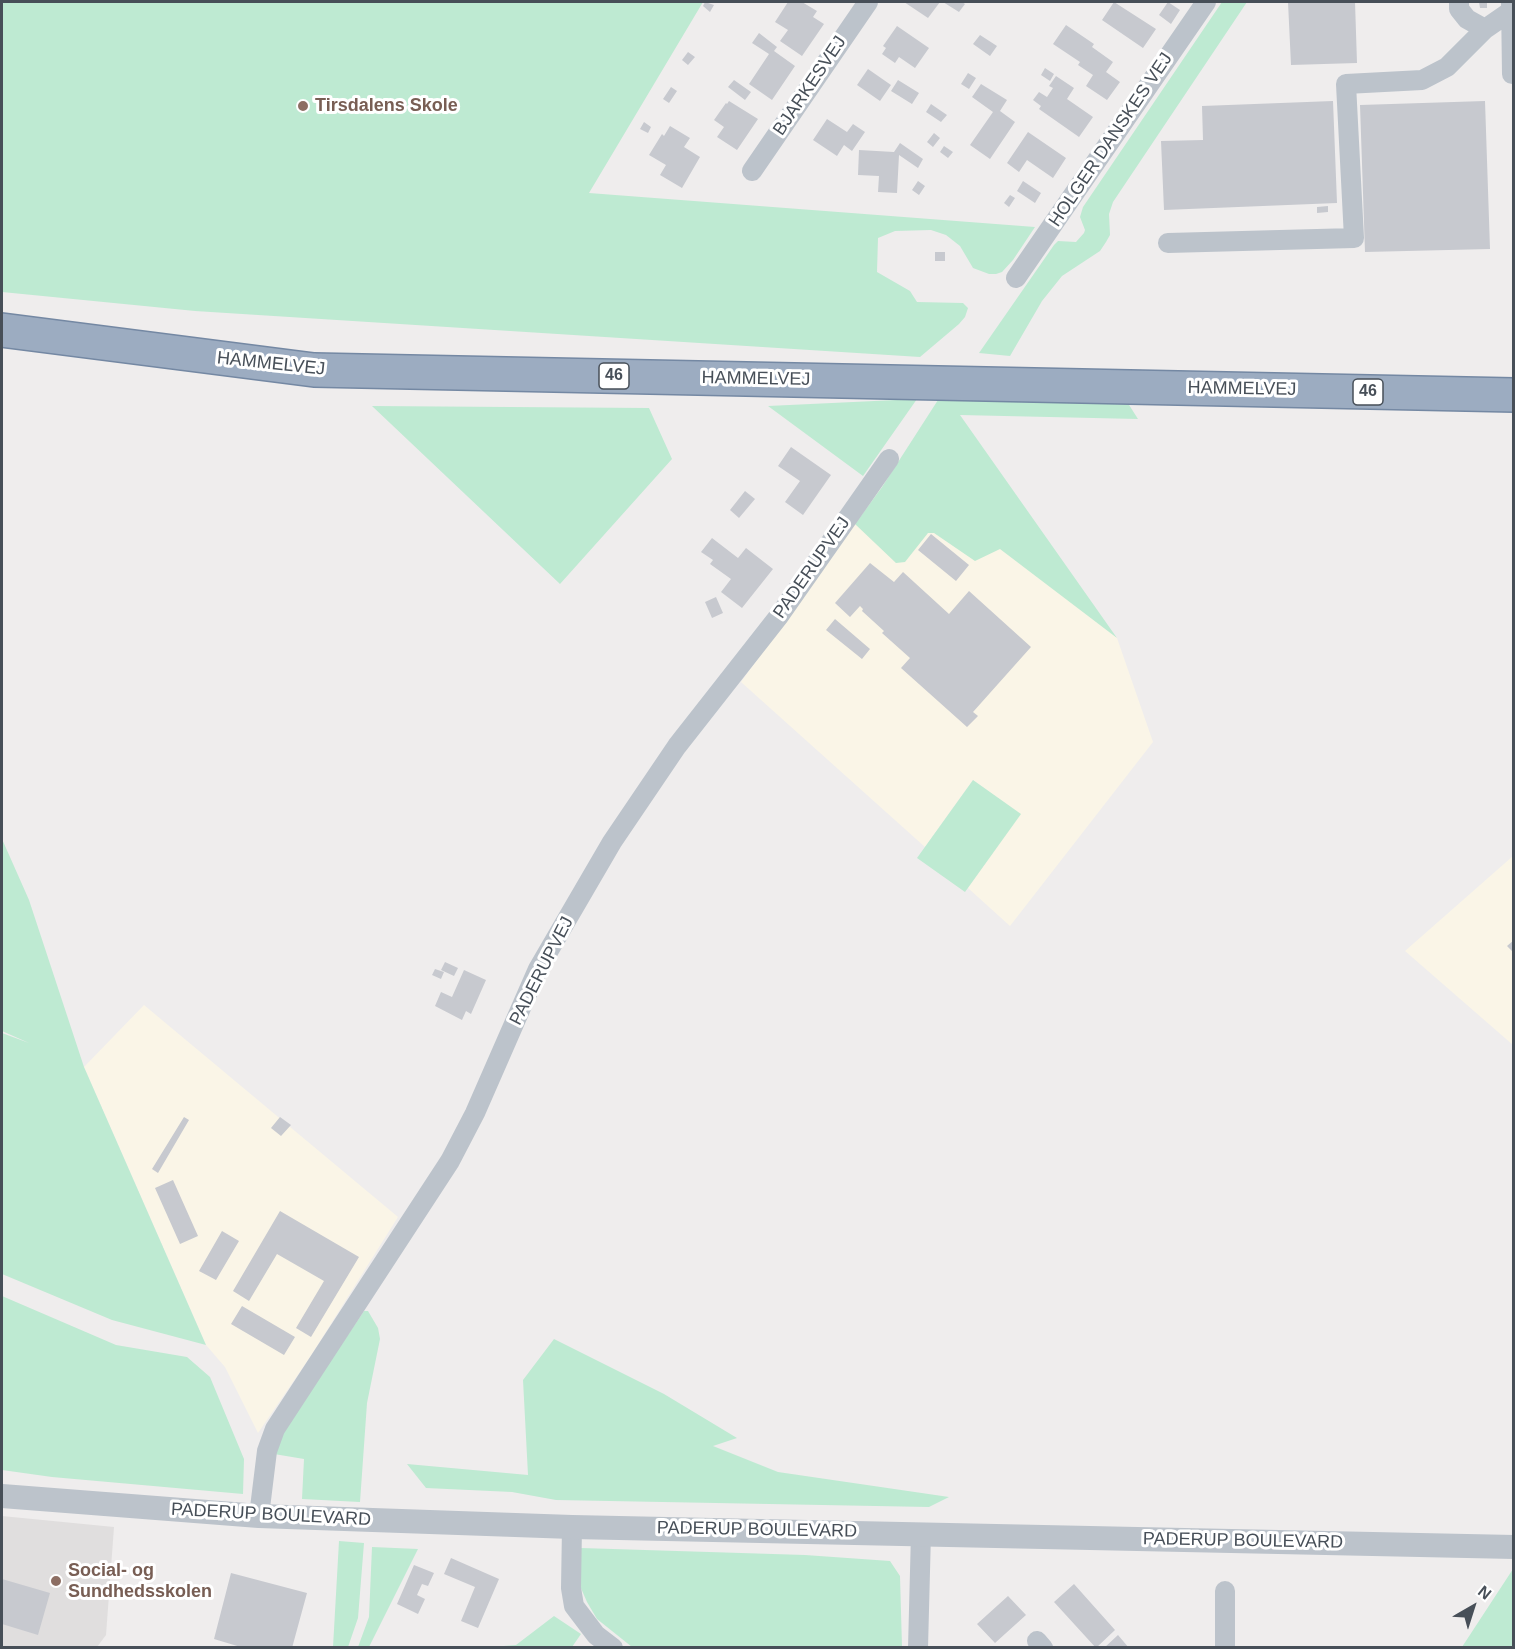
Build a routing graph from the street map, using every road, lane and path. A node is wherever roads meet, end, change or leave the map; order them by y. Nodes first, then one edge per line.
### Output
1 (868, 2) edge
2 (1206, 2) edge
3 (1460, 2) edge
4 (1511, 6) edge
5 (1485, 29) junction
6 (1512, 74) edge
7 (752, 171) dead end
8 (1168, 243) dead end
9 (1016, 278) dead end
10 (2, 330) edge
11 (1514, 395) edge
12 (889, 459) dead end
13 (2, 1496) edge
14 (260, 1516) junction
15 (572, 1527) junction
16 (921, 1533) junction
17 (1514, 1547) edge
18 (1225, 1591) dead end
19 (613, 1647) edge
20 (918, 1647) edge
21 (1225, 1647) edge

1 - 7 street, BJARKESVEJ
2 - 9 street, HOLGER DANSKES VEJ
3 - 5 street
4 - 5 street
4 - 6 street
5 - 8 street
10 - 11 highway, HAMMELVEJ / 46
12 - 14 street, PADERUPVEJ
13 - 14 street, PADERUP BOULEVARD
14 - 15 street, PADERUP BOULEVARD
15 - 16 street, PADERUP BOULEVARD
15 - 19 street
16 - 17 street, PADERUP BOULEVARD
16 - 20 street
18 - 21 street

